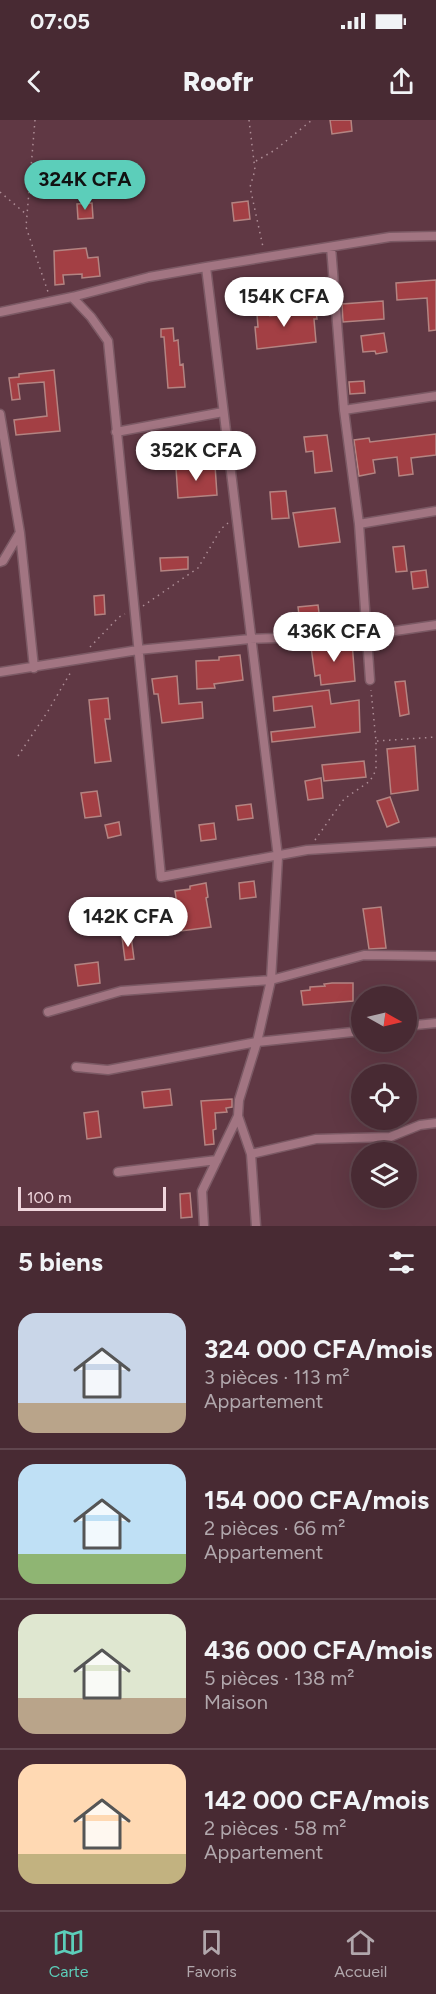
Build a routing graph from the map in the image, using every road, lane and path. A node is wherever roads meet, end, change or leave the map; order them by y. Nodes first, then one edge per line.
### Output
1 (35, 120) edge
2 (249, 120) edge
3 (312, 120) edge
4 (255, 162) junction
5 (0, 192) edge
6 (27, 214) junction
7 (436, 236) edge
8 (331, 247) junction
9 (265, 257) junction
10 (206, 267) junction
11 (72, 297) junction
12 (51, 302) junction
13 (0, 312) edge
14 (436, 396) edge
15 (344, 410) junction
16 (223, 412) junction
17 (0, 414) edge
18 (116, 432) junction
19 (2, 449) edge
20 (436, 512) edge
21 (236, 517) junction
22 (359, 524) junction
23 (20, 533) junction
24 (0, 562) edge
25 (135, 609) junction
26 (436, 625) edge
27 (368, 635) junction
28 (250, 639) junction
29 (138, 650) junction
30 (77, 661) junction
31 (33, 668) junction
32 (0, 672) edge
33 (370, 680) joint
34 (436, 736) edge
35 (376, 741) junction
36 (18, 756) dead end
37 (436, 842) edge
38 (307, 850) junction
39 (278, 856) junction
40 (436, 956) edge
41 (271, 980) junction
42 (48, 1012) dead end
43 (436, 1023) edge
44 (417, 1025) edge
45 (351, 1032) edge
46 (257, 1042) junction
47 (76, 1067) dead end
48 (238, 1116) junction
49 (436, 1123) edge
50 (251, 1154) junction
51 (217, 1160) junction
52 (118, 1172) dead end
53 (204, 1226) edge
54 (256, 1226) edge

1 - 6 path
2 - 4 path
3 - 4 path
4 - 9 path
5 - 6 path
6 - 12 path
7 - 8 street
8 - 9 street
8 - 15 street
9 - 10 street
10 - 11 street
10 - 16 street
11 - 12 street
11 - 18 street
12 - 13 street
14 - 15 street
15 - 22 street
16 - 18 street
16 - 21 street
17 - 19 street
18 - 25 street
19 - 23 street
20 - 22 street
21 - 25 path
21 - 28 street
22 - 27 street
23 - 24 street
23 - 31 street
25 - 29 street
25 - 30 path
26 - 27 street
27 - 28 street
27 - 33 street
28 - 29 street
28 - 39 street
29 - 30 street
29 - 39 street
30 - 31 street
30 - 36 path
31 - 32 street
33 - 35 path
34 - 35 path
35 - 38 path
37 - 38 street
38 - 39 street
39 - 41 street
40 - 41 street
41 - 42 street
41 - 46 street
43 - 44 street
45 - 46 street
46 - 47 street
46 - 48 street
48 - 50 street
48 - 51 street
49 - 50 street
50 - 54 street
51 - 52 street
51 - 53 street

